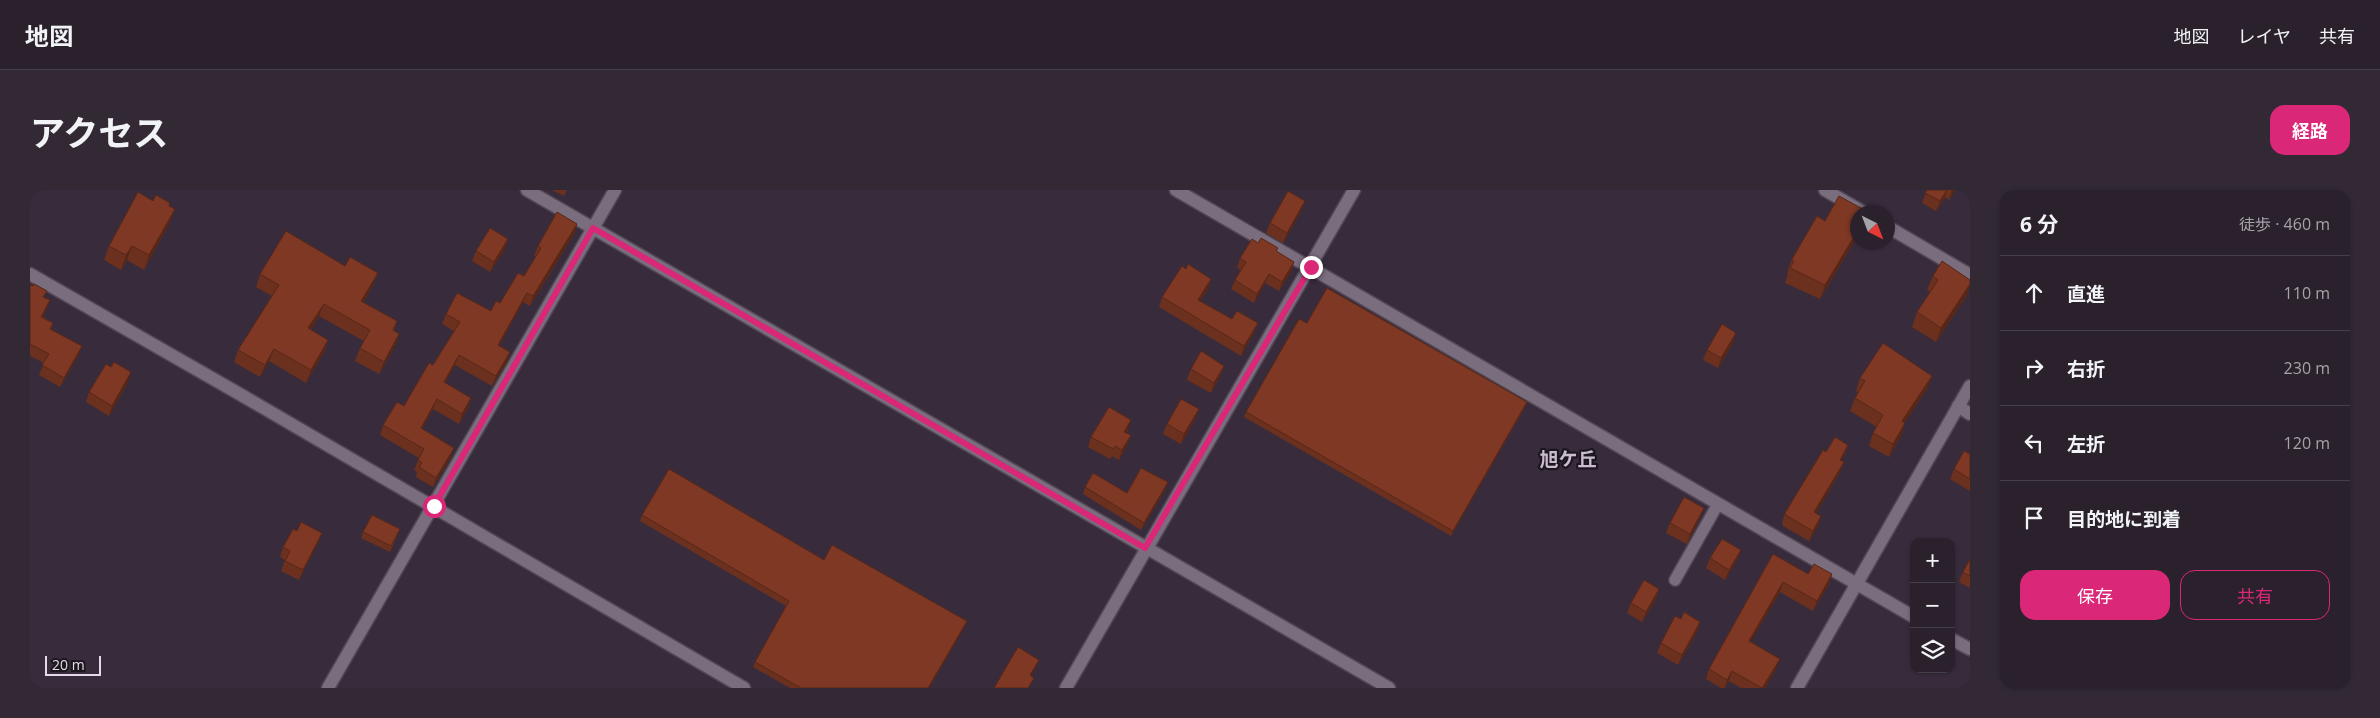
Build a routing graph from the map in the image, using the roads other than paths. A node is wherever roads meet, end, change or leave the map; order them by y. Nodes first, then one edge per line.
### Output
1 (527, 190) edge
2 (615, 190) edge
3 (1176, 190) edge
4 (1354, 190) edge
5 (1825, 190) edge
6 (1851, 205) edge
7 (593, 228) junction
8 (1895, 231) edge
9 (1311, 267) junction
10 (30, 274) edge
11 (1970, 275) edge
12 (1970, 386) edge
13 (1958, 406) junction
14 (1970, 414) edge
15 (1718, 504) junction
16 (434, 506) junction
17 (1145, 548) junction
18 (1675, 580) dead end
19 (1857, 584) junction
20 (1910, 615) edge
21 (1955, 640) edge
22 (1970, 649) edge
23 (328, 688) edge
24 (744, 688) edge
25 (1066, 688) edge
26 (1389, 688) edge
27 (1797, 688) edge

1 - 7 street
2 - 7 street
3 - 9 street
4 - 9 street
5 - 6 street
7 - 16 street
7 - 17 street
8 - 11 street
9 - 15 street
9 - 17 street
10 - 16 street
12 - 13 street
13 - 14 street
13 - 19 street
15 - 18 lane
15 - 19 street
16 - 23 street
16 - 24 street
17 - 25 street
17 - 26 street
19 - 20 street
19 - 27 street
21 - 22 street

